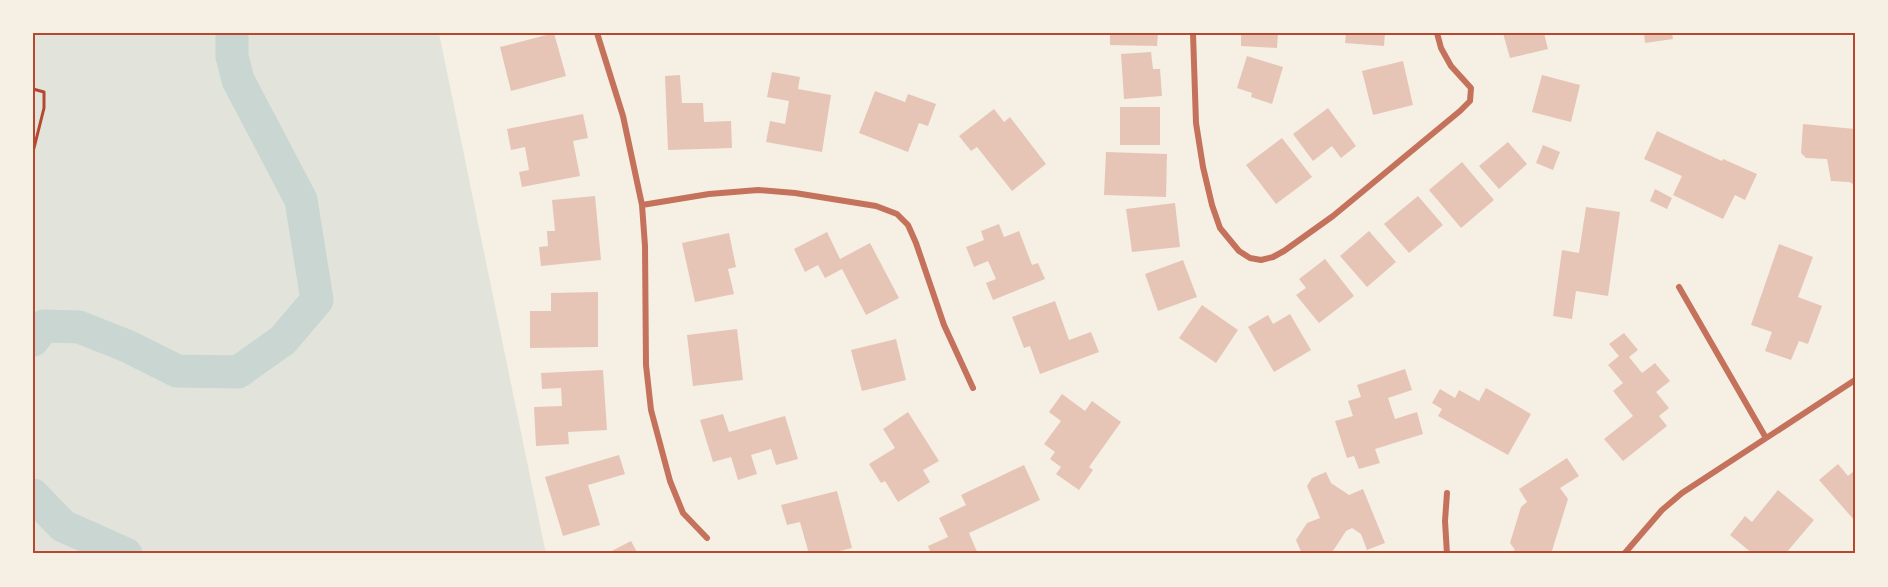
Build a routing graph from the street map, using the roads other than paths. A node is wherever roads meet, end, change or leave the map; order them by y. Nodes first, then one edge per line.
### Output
1 (597, 33) edge
2 (1193, 33) edge
3 (1437, 33) edge
4 (642, 205) junction
5 (1679, 287) dead end
6 (1855, 381) edge
7 (973, 388) dead end
8 (1766, 438) junction
9 (1448, 494) dead end
10 (708, 538) dead end
11 (1447, 554) edge
12 (1624, 554) edge

1 - 4 street
2 - 3 street
4 - 7 street
4 - 10 street
5 - 8 street
6 - 8 street
8 - 12 street
9 - 11 street

